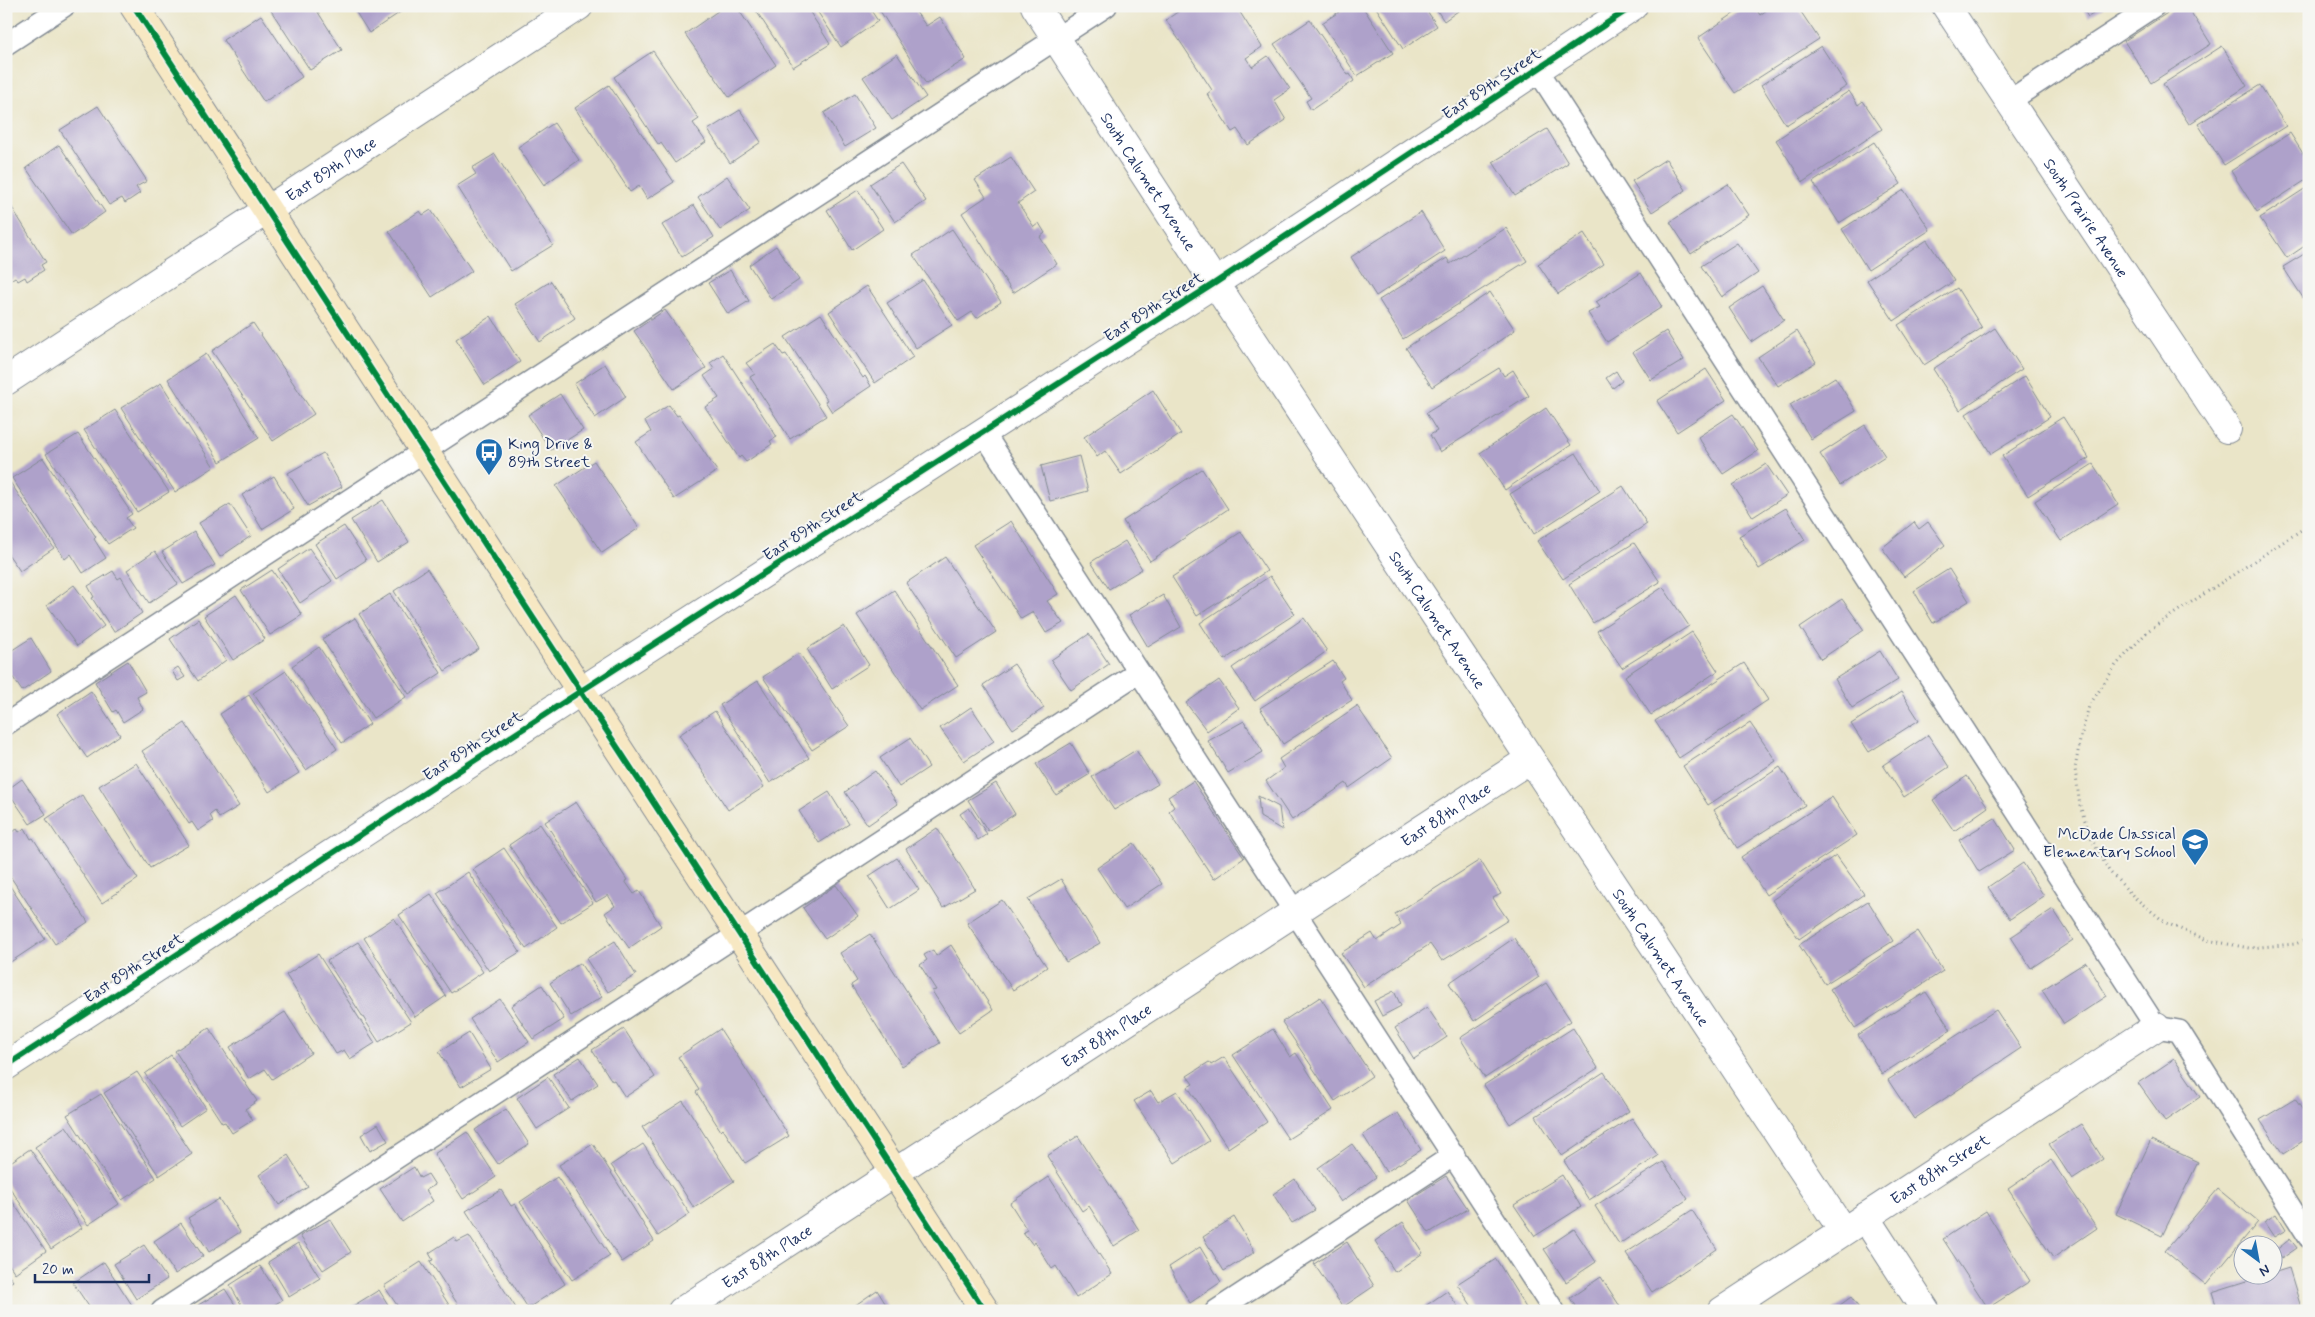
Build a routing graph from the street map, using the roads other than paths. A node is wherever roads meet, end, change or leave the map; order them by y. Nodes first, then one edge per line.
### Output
1 (64, 6) edge
2 (134, 6) edge
3 (579, 6) edge
4 (1035, 6) edge
5 (1106, 6) edge
6 (1633, 6) edge
7 (1946, 6) edge
8 (2154, 6) edge
9 (1056, 39) junction
10 (6, 44) edge
11 (1538, 69) junction
12 (2009, 101) junction
13 (266, 210) junction
14 (1215, 283) junction
15 (6, 381) edge
16 (2227, 429) dead end
17 (983, 432) junction
18 (425, 450) junction
19 (1139, 672) junction
20 (581, 690) junction
21 (6, 724) edge
22 (1530, 759) junction
23 (1296, 912) junction
24 (740, 933) junction
25 (2156, 1027) junction
26 (6, 1066) edge
27 (1454, 1156) junction
28 (894, 1173) junction
29 (1854, 1224) junction
30 (2309, 1237) edge
31 (162, 1311) edge
32 (682, 1311) edge
33 (985, 1311) edge
34 (1216, 1311) edge
35 (1554, 1311) edge
36 (1722, 1311) edge
37 (1926, 1311) edge

1 - 10 lane
2 - 13 street
3 - 13 street, East 89th Place
4 - 9 street, South Calumet Avenue
5 - 9 lane
6 - 11 street, East 89th Street
7 - 12 street, South Prairie Avenue
8 - 12 lane
9 - 14 street, South Calumet Avenue
9 - 18 lane
11 - 14 street, East 89th Street
11 - 25 lane
12 - 16 street, South Prairie Avenue
13 - 15 street, East 89th Place
13 - 18 street
14 - 17 street, East 89th Street
14 - 22 street, South Calumet Avenue
17 - 19 lane
17 - 20 street, East 89th Street
18 - 20 street
18 - 21 lane
19 - 23 lane
19 - 24 lane
20 - 24 street
20 - 26 street, East 89th Street
22 - 23 street, East 88th Place
22 - 29 street, South Calumet Avenue
23 - 27 lane
23 - 28 street, East 88th Place
24 - 28 street
24 - 31 lane
25 - 29 street, East 88th Street
25 - 30 lane
27 - 34 lane
27 - 35 lane
28 - 32 street, East 88th Place
28 - 33 street
29 - 36 street, East 88th Street
29 - 37 street, South Calumet Avenue

